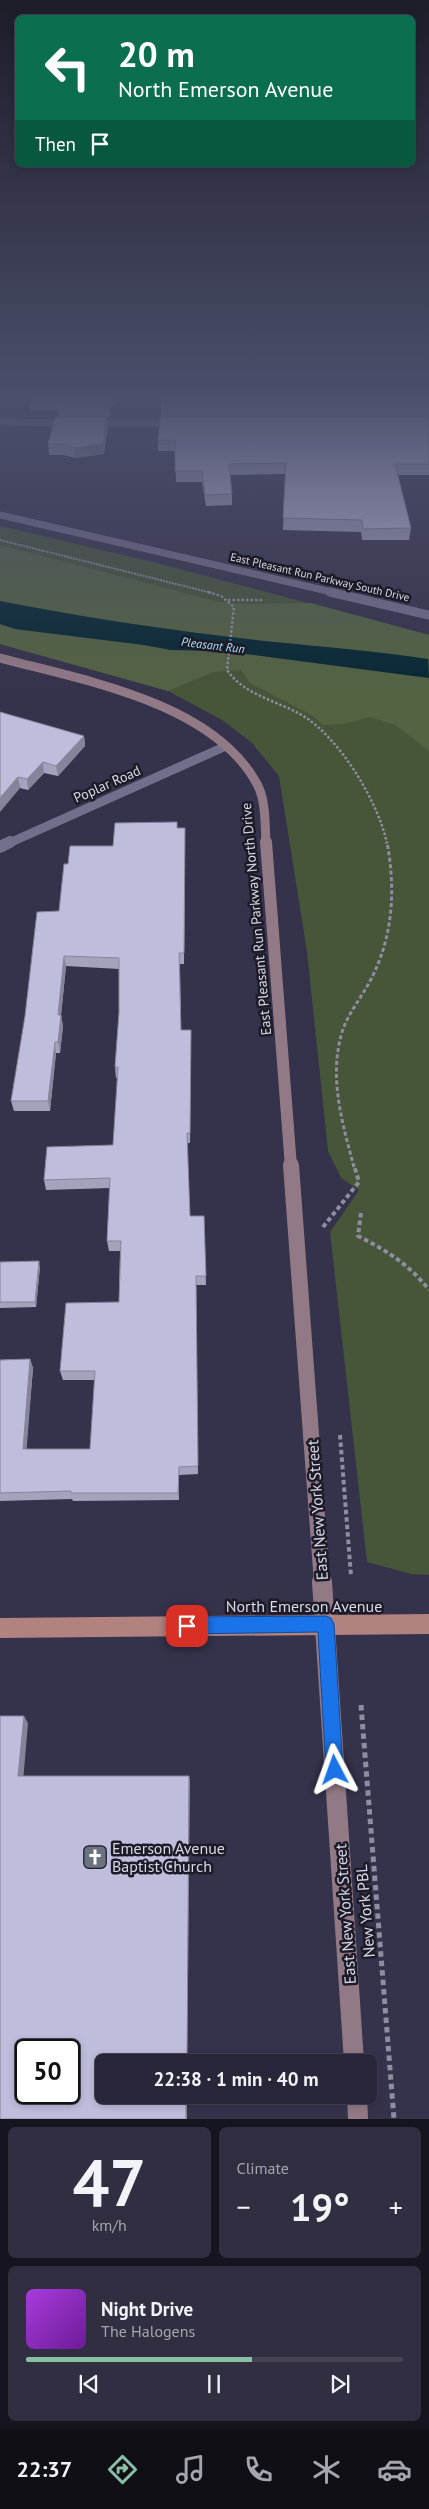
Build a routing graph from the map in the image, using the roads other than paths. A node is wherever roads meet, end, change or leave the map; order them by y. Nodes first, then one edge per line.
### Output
1 (0, 515) edge
2 (429, 615) edge
3 (0, 658) edge
4 (226, 746) junction
5 (0, 847) edge
6 (292, 1197) joint
7 (326, 1624) junction
8 (429, 1624) edge
9 (0, 1628) edge
10 (353, 2054) edge
11 (357, 2104) edge
12 (358, 2119) edge

1 - 2 street, East Pleasant Run Parkway South Drive
3 - 4 main road, East Pleasant Run Parkway North Drive
4 - 5 street, Poplar Road
4 - 6 main road, East Pleasant Run Parkway North Drive
6 - 7 main road, East New York Street
7 - 8 main road, North Emerson Avenue
7 - 9 main road, North Emerson Avenue
7 - 10 main road, East New York Street
11 - 12 main road

